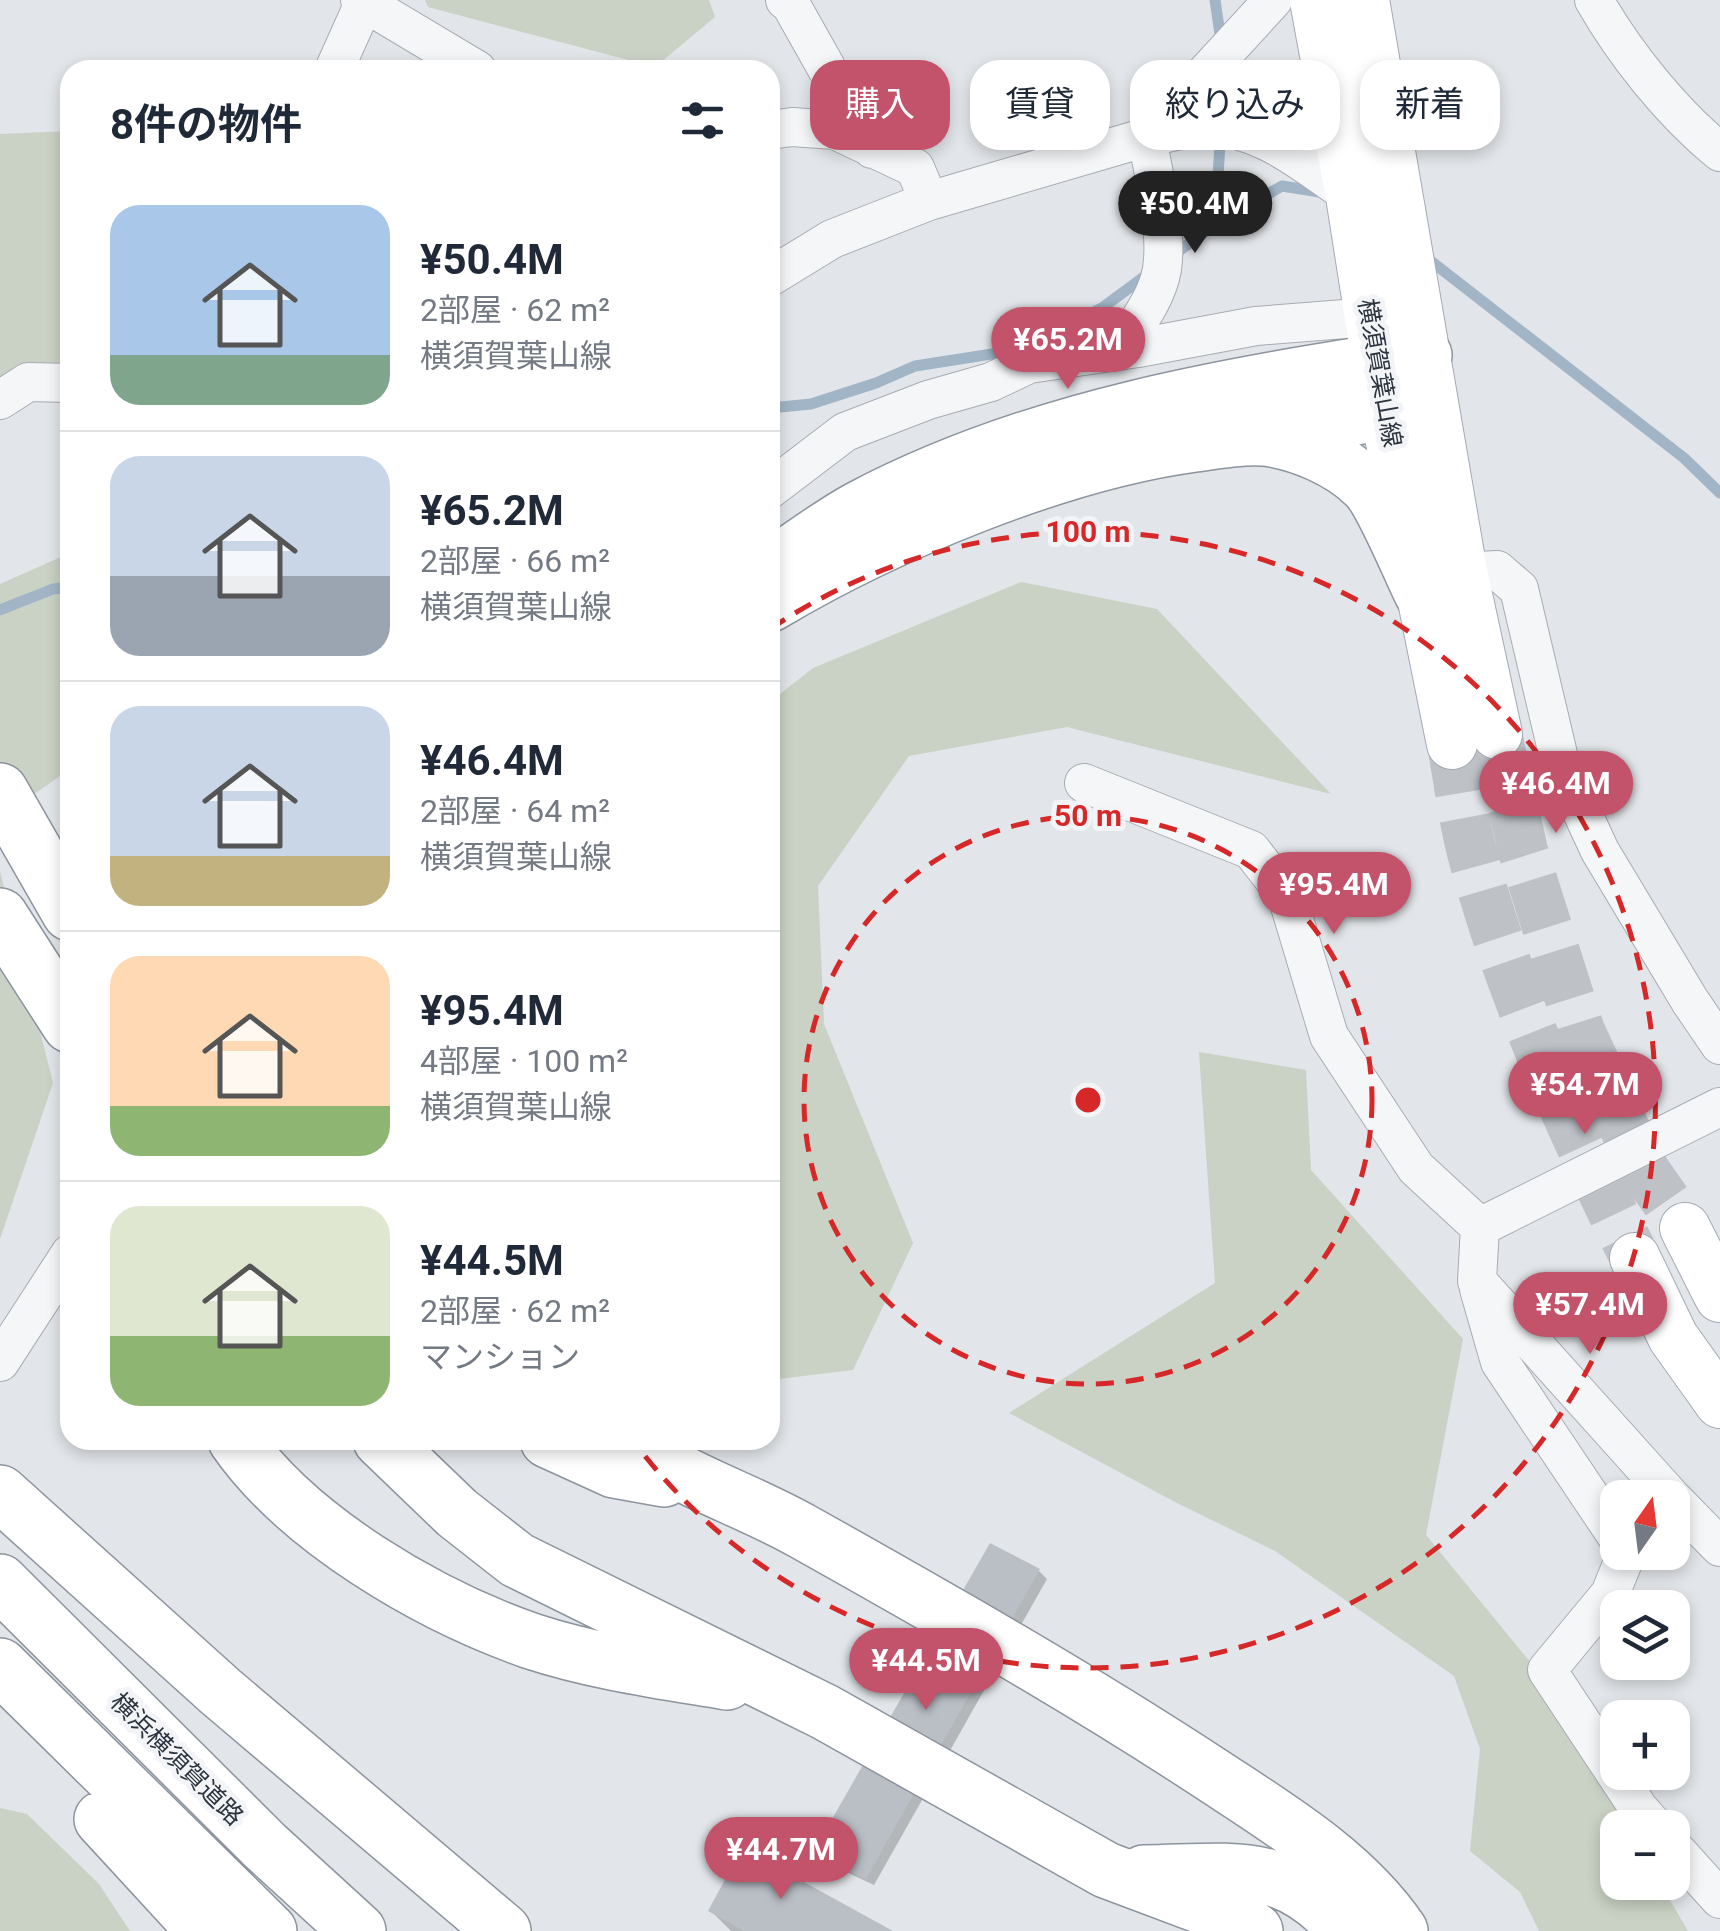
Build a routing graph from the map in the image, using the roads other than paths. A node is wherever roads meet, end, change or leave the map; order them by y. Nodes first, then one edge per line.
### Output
1 (785, 0) edge
2 (1273, 0) edge
3 (1315, 0) edge
4 (1364, 0) edge
5 (1594, 0) edge
6 (362, 2) edge
7 (338, 60) edge
8 (455, 60) edge
9 (822, 60) edge
10 (1218, 60) edge
11 (810, 128) edge
12 (780, 129) edge
13 (1130, 142) edge
14 (874, 150) edge
15 (1149, 150) edge
16 (1282, 150) edge
17 (1720, 152) edge
18 (1351, 196) junction
19 (929, 201) junction
20 (780, 271) edge
21 (1119, 351) junction
22 (1389, 361) junction
23 (60, 383) edge
24 (0, 400) edge
25 (1226, 440) junction
26 (780, 481) edge
27 (780, 561) edge
28 (1442, 582) junction
29 (780, 599) edge
30 (1474, 739) tunnel mouth
31 (1084, 783) dead end
32 (0, 791) edge
33 (60, 896) edge
34 (0, 916) edge
35 (60, 1009) edge
36 (1720, 1045) edge
37 (1720, 1107) edge
38 (1480, 1228) junction
39 (60, 1269) edge
40 (1720, 1271) edge
41 (1478, 1281) junction
42 (1720, 1297) edge
43 (1720, 1350) edge
44 (0, 1362) edge
45 (1720, 1403) edge
46 (244, 1450) edge
47 (391, 1450) edge
48 (570, 1450) edge
49 (641, 1450) edge
50 (1656, 1480) edge
51 (701, 1486) junction
52 (0, 1493) edge
53 (1600, 1511) edge
54 (1690, 1516) edge
55 (1720, 1547) edge
56 (1620, 1570) edge
57 (0, 1582) edge
58 (0, 1666) edge
59 (1107, 1706) junction
60 (825, 1712) junction
61 (0, 1714) edge
62 (1640, 1810) edge
63 (1690, 1866) edge
64 (1106, 1870) junction
65 (1720, 1899) edge
66 (205, 1931) edge
67 (269, 1931) edge
68 (358, 1931) edge
69 (503, 1931) edge
70 (1255, 1931) edge
71 (1346, 1931) edge
72 (1400, 1931) edge
73 (1440, 1931) edge

1 - 9 street
2 - 10 street
3 - 18 main road, 横須賀葉山線
4 - 22 main road, 横須賀葉山線
5 - 17 street
6 - 7 street
6 - 8 street
11 - 12 street
13 - 19 street
14 - 19 street
15 - 21 street
16 - 18 street
18 - 22 main road, 横須賀葉山線
19 - 20 street
21 - 22 street
21 - 26 street
22 - 25 highway
22 - 27 highway
22 - 28 main road, 横須賀葉山線
22 - 28 main road, 横須賀葉山線
23 - 24 street
25 - 28 highway
25 - 29 highway
28 - 30 main road, 横須賀葉山線
28 - 36 street
31 - 38 street
32 - 33 highway
34 - 35 highway
37 - 38 street
38 - 41 street
39 - 44 street
40 - 42 main road
41 - 50 street
41 - 53 street
43 - 45 main road
46 - 60 highway
47 - 60 highway
48 - 51 highway
49 - 51 highway
51 - 59 highway
52 - 69 highway
54 - 55 street
56 - 62 street
57 - 68 highway, 横浜横須賀道路
58 - 67 highway
59 - 72 highway
59 - 73 highway
60 - 64 highway
61 - 66 highway
63 - 65 street
64 - 70 highway
64 - 71 highway

